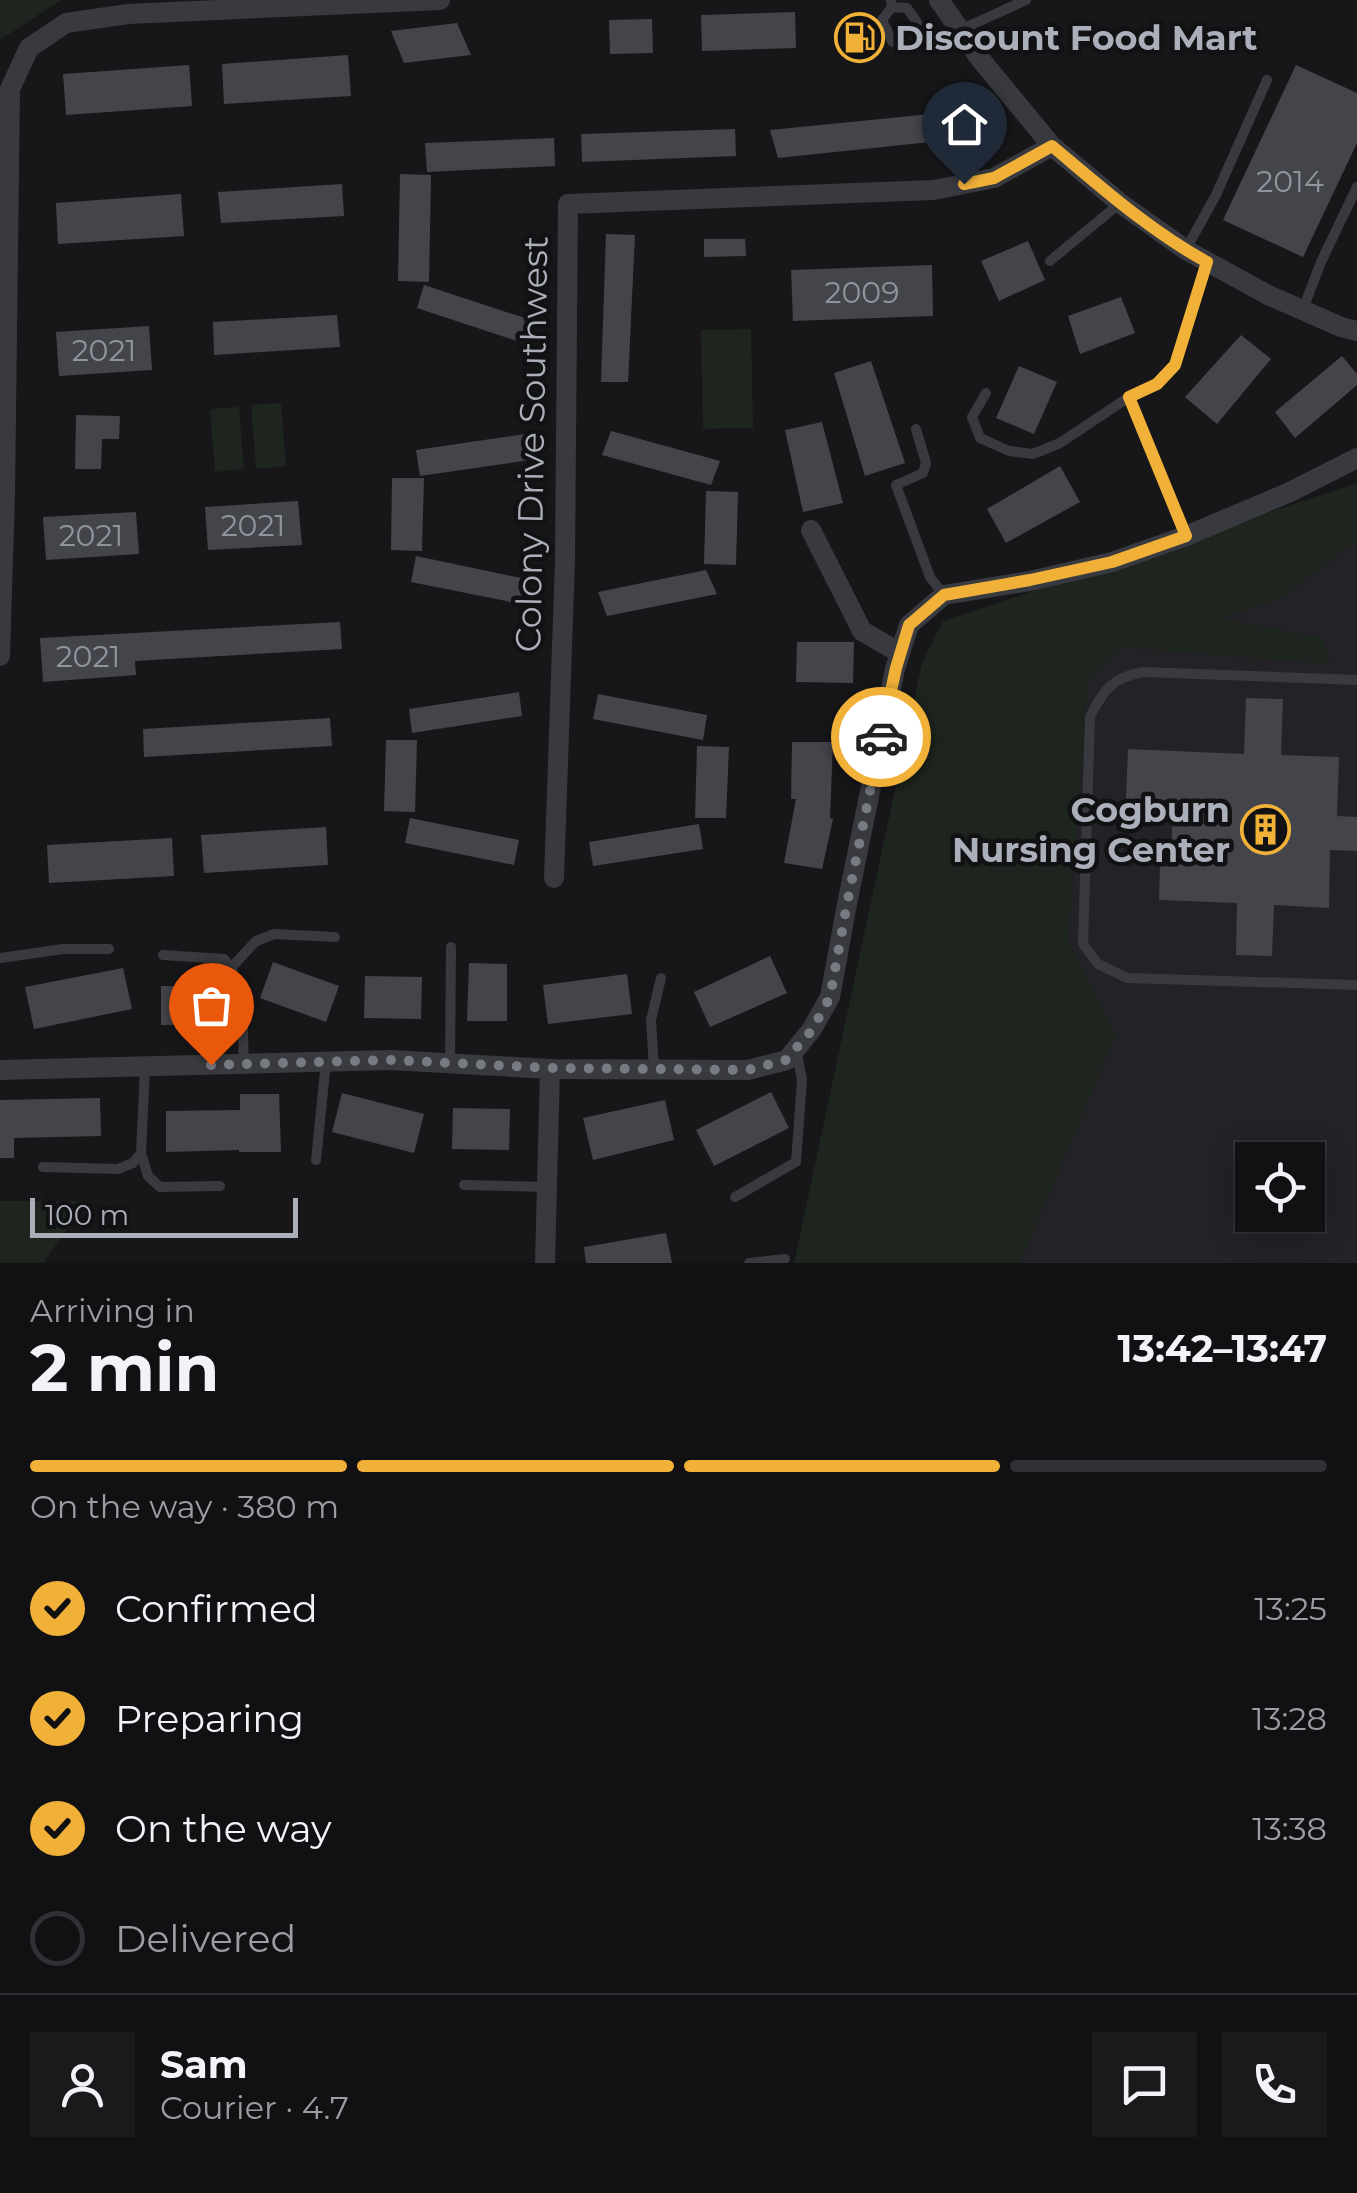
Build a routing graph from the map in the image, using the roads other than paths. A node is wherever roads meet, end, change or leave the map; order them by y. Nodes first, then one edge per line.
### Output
1 (440, 0) edge
2 (939, 0) edge
3 (1026, 0) edge
4 (296, 2) edge
5 (263, 3) edge
6 (891, 3) edge
7 (960, 30) junction
8 (930, 41) junction
9 (1267, 80) dead end
10 (1052, 146) junction
11 (1357, 187) edge
12 (1120, 203) junction
13 (1186, 250) junction
14 (1050, 262) dead end
15 (1207, 262) junction
16 (1302, 310) junction
17 (1357, 332) edge
18 (986, 393) dead end
19 (1129, 397) junction
20 (916, 429) dead end
21 (1357, 458) edge
22 (811, 530) dead end
23 (1186, 536) junction
24 (944, 595) junction
25 (900, 653) junction
26 (0, 656) edge
27 (1357, 680) edge
28 (554, 878) dead end
29 (336, 937) dead end
30 (451, 947) dead end
31 (109, 950) dead end
32 (163, 955) dead end
33 (0, 958) edge
34 (232, 967) junction
35 (662, 978) dead end
36 (1357, 986) edge
37 (796, 1048) junction
38 (326, 1062) junction
39 (450, 1063) junction
40 (244, 1064) junction
41 (145, 1066) junction
42 (550, 1068) junction
43 (0, 1070) edge
44 (654, 1070) junction
45 (140, 1153) junction
46 (316, 1160) dead end
47 (43, 1167) dead end
48 (464, 1185) dead end
49 (220, 1186) dead end
50 (546, 1187) junction
51 (735, 1196) dead end
52 (785, 1259) dead end
53 (545, 1263) edge
54 (749, 1263) edge

1 - 4 street
2 - 7 street
3 - 7 lane
4 - 5 street
5 - 26 street
6 - 8 lane
6 - 8 lane
7 - 8 lane
7 - 10 street
9 - 13 lane
10 - 12 street
10 - 28 street, Colony Drive Southwest
11 - 16 lane
12 - 13 street
12 - 14 lane
13 - 15 street
15 - 16 street
15 - 19 lane
16 - 17 street
18 - 19 lane
19 - 23 lane
20 - 24 lane
21 - 23 street
22 - 25 street
23 - 24 street
24 - 25 street
25 - 37 street
27 - 36 lane
29 - 34 lane
30 - 39 lane
31 - 33 lane
32 - 34 lane
34 - 40 lane
35 - 44 lane
37 - 44 street
37 - 51 lane
38 - 39 street
38 - 40 street
38 - 46 lane
39 - 42 street
40 - 41 street
41 - 43 street
41 - 45 lane
42 - 44 street
42 - 50 street
45 - 47 lane
45 - 49 lane
48 - 50 lane
50 - 53 street
52 - 54 lane

